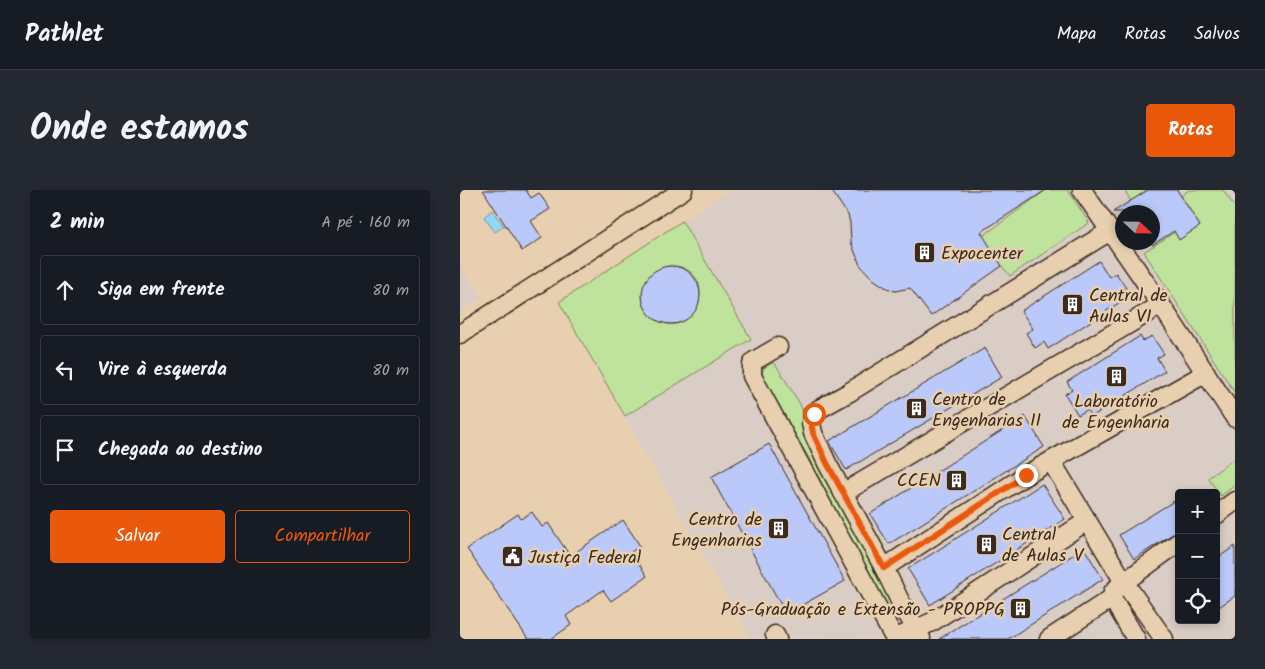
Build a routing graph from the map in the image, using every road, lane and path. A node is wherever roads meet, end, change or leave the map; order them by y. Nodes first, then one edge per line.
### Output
1 (683, 190) edge
2 (1082, 190) edge
3 (1110, 231) junction
4 (1161, 305) junction
5 (460, 334) edge
6 (778, 347) dead end
7 (1206, 373) junction
8 (1235, 418) edge
9 (1051, 461) junction
10 (842, 493) junction
11 (1235, 501) edge
12 (1220, 512) edge
13 (1087, 521) junction
14 (1175, 545) edge
15 (884, 568) junction
16 (1129, 577) junction
17 (1112, 598) junction
18 (919, 634) edge
19 (892, 638) edge
20 (1049, 639) edge
21 (1136, 639) edge
22 (1164, 639) edge

1 - 5 street
2 - 3 street
3 - 4 street
3 - 10 street
4 - 7 street
4 - 10 street
6 - 19 street
7 - 8 street
7 - 9 street
9 - 13 street
9 - 15 street
10 - 15 street
11 - 12 street
13 - 16 street
13 - 18 street
14 - 16 street
15 - 18 street
16 - 17 street
16 - 22 street
17 - 20 street
17 - 21 street
18 - 19 street

